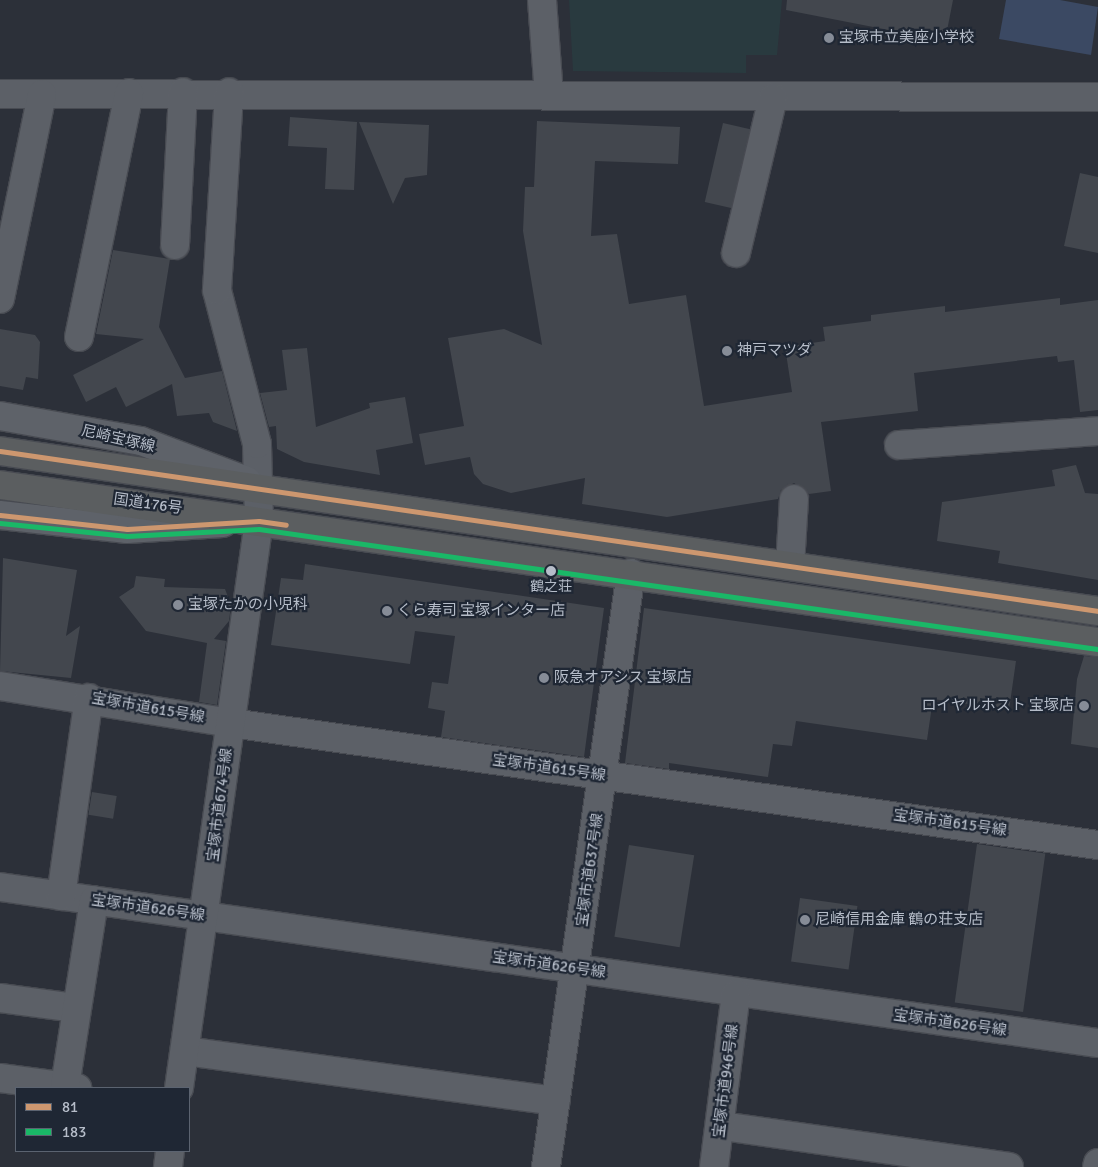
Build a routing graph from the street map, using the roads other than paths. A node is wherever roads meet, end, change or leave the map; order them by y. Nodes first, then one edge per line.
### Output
1 (542, 0) edge
2 (183, 92) junction
3 (230, 92) junction
4 (129, 93) junction
5 (0, 94) edge
6 (42, 94) junction
7 (549, 96) junction
8 (1098, 97) edge
9 (773, 98) junction
10 (175, 245) dead end
11 (736, 253) dead end
12 (0, 299) edge
13 (79, 337) dead end
14 (0, 416) edge
15 (1098, 431) edge
16 (899, 445) dead end
17 (0, 451) edge
18 (0, 485) edge
19 (261, 486) junction
20 (794, 499) dead end
21 (0, 515) edge
22 (259, 521) junction
23 (790, 566) junction
24 (631, 574) junction
25 (1098, 611) edge
26 (1098, 642) edge
27 (0, 686) edge
28 (89, 698) junction
29 (231, 723) junction
30 (604, 776) junction
31 (1098, 845) edge
32 (0, 887) edge
33 (61, 896) junction
34 (94, 900) junction
35 (205, 917) junction
36 (576, 968) junction
37 (736, 994) junction
38 (0, 998) edge
39 (76, 1008) junction
40 (1098, 1043) edge
41 (185, 1051) junction
42 (0, 1078) edge
43 (71, 1087) edge
44 (179, 1087) edge
45 (556, 1101) junction
46 (722, 1126) junction
47 (170, 1152) edge
48 (1098, 1163) edge
49 (168, 1167) edge
50 (546, 1167) edge
51 (714, 1167) edge
52 (1009, 1167) edge
53 (1097, 1167) edge

1 - 7 street
2 - 3 street
2 - 4 street
2 - 10 street
3 - 7 street
3 - 19 street, 宝塚市道674号線
4 - 6 street
4 - 13 street
5 - 6 street
6 - 12 street
7 - 9 street
8 - 9 street
9 - 11 street
14 - 19 main road, 尼崎宝塚線
15 - 16 street
17 - 19 highway, 国道176号
18 - 22 highway, 国道176号
19 - 22 street, 宝塚市道674号線
19 - 23 highway, 国道176号
20 - 23 street
21 - 22 main road
22 - 24 highway, 国道176号
22 - 29 street, 宝塚市道674号線
23 - 25 highway, 国道176号
24 - 26 highway, 国道176号
24 - 30 street, 宝塚市道637号線
27 - 28 street, 宝塚市道615号線
28 - 29 street, 宝塚市道615号線
28 - 33 street
29 - 30 street, 宝塚市道615号線
29 - 35 street, 宝塚市道674号線
30 - 31 street, 宝塚市道615号線
30 - 36 street, 宝塚市道637号線
32 - 33 street, 宝塚市道626号線
33 - 34 street, 宝塚市道626号線
34 - 35 street, 宝塚市道626号線
34 - 39 street
35 - 36 street, 宝塚市道626号線
35 - 41 street, 宝塚市道674号線
36 - 37 street, 宝塚市道626号線
36 - 45 street, 宝塚市道637号線
37 - 40 street, 宝塚市道626号線
37 - 46 street, 宝塚市道946号線
38 - 39 street
39 - 43 street
41 - 44 street, 宝塚市道674号線
41 - 45 street
42 - 43 street
45 - 50 street, 宝塚市道637号線
46 - 51 street, 宝塚市道946号線
46 - 52 street
47 - 49 street
48 - 53 street

